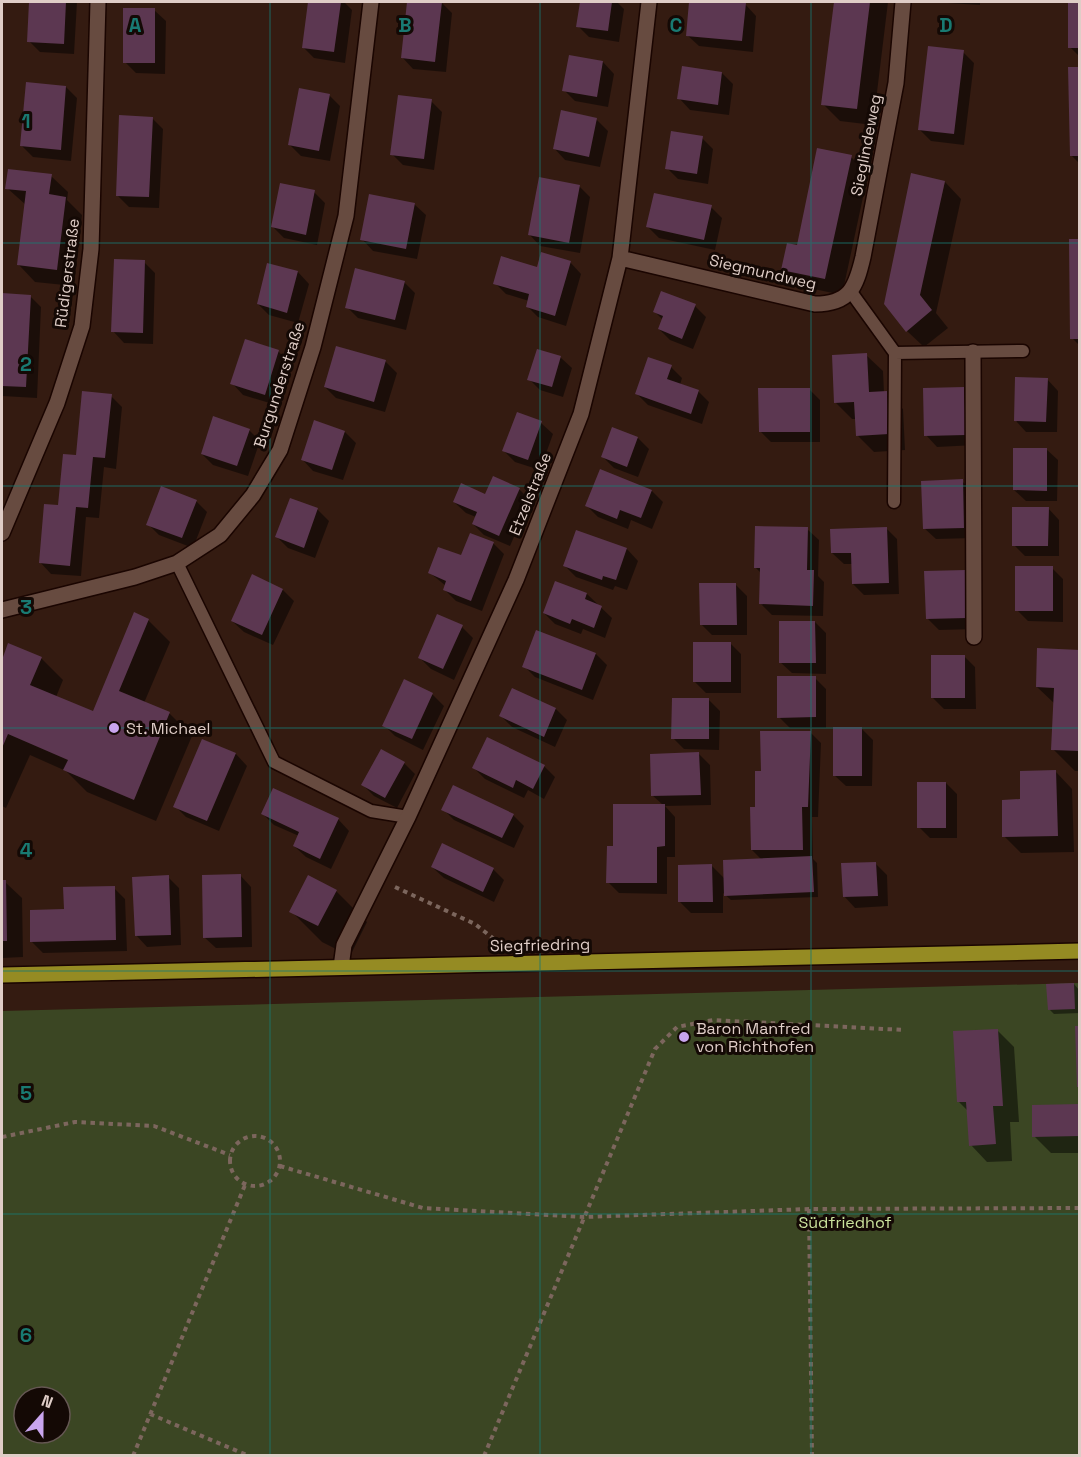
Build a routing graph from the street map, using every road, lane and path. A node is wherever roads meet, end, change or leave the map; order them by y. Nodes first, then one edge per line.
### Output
1 (98, 2) edge
2 (371, 2) edge
3 (649, 2) edge
4 (903, 2) edge
5 (620, 258) junction
6 (851, 292) junction
7 (1023, 351) dead end
8 (973, 352) junction
9 (896, 353) junction
10 (894, 502) dead end
11 (2, 533) edge
12 (177, 563) junction
13 (2, 610) edge
14 (974, 637) dead end
15 (408, 817) junction
16 (376, 878) junction
17 (499, 943) dead end
18 (1080, 951) edge
19 (341, 967) junction
20 (2, 975) edge
21 (904, 1030) dead end
22 (2, 1137) edge
23 (230, 1155) junction
24 (280, 1166) junction
25 (245, 1185) junction
26 (1080, 1208) edge
27 (809, 1209) junction
28 (584, 1217) junction
29 (150, 1414) junction
30 (133, 1455) edge
31 (249, 1455) edge
32 (484, 1455) edge
33 (812, 1455) edge

1 - 11 street, Rüdigerstraße
2 - 12 street, Burgunderstraße
3 - 5 street, Etzelstraße
4 - 6 street, Sieglindeweg
5 - 6 street, Siegmundweg
5 - 15 street, Etzelstraße
6 - 9 lane
7 - 8 lane
8 - 9 lane
8 - 14 street
9 - 10 lane
12 - 13 street, Burgunderstraße
12 - 15 lane
15 - 16 street, Etzelstraße
16 - 17 path
16 - 19 street, Etzelstraße
18 - 19 main road, Siegfriedring
19 - 20 main road, Siegfriedring
21 - 28 path
22 - 23 path
23 - 24 path
23 - 25 path
24 - 25 path
24 - 28 path
25 - 29 path
26 - 27 path
27 - 28 path
27 - 33 path
28 - 32 path
29 - 30 path
29 - 31 path

